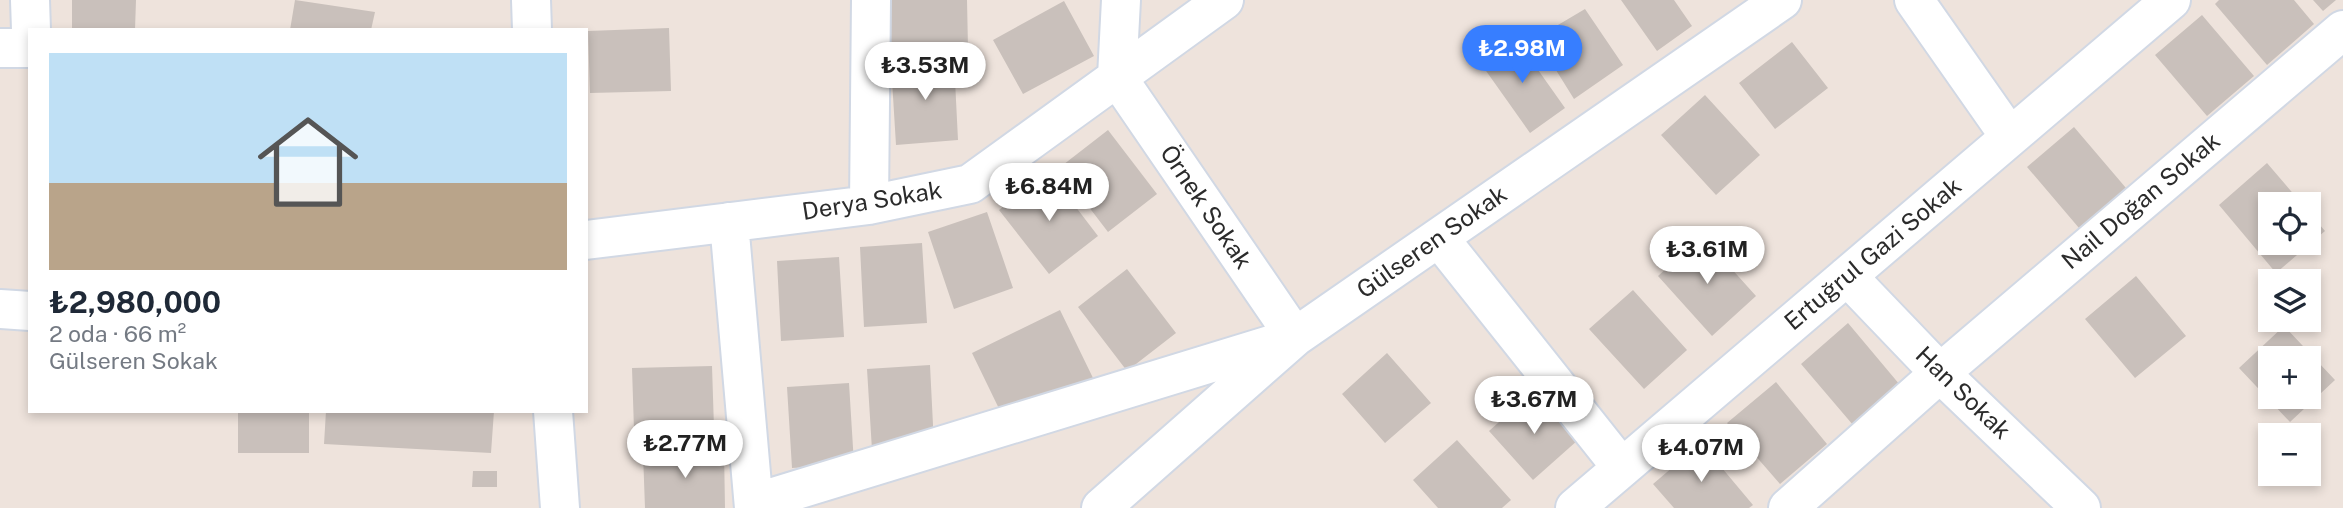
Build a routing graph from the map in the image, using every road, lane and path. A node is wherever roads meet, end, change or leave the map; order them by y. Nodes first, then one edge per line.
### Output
1 (30, 0) edge
2 (531, 0) edge
3 (871, 0) edge
4 (1121, 0) edge
5 (1224, 0) edge
6 (1782, 0) edge
7 (1914, 0) edge
8 (2171, 0) edge
9 (31, 28) edge
10 (532, 28) edge
11 (2343, 30) edge
12 (0, 48) edge
13 (28, 48) edge
14 (1117, 77) junction
15 (2010, 137) junction
16 (869, 205) junction
17 (729, 222) junction
18 (1438, 238) junction
19 (588, 240) edge
20 (1847, 276) junction
21 (0, 309) edge
22 (28, 311) edge
23 (1295, 337) junction
24 (1940, 373) junction
25 (553, 413) edge
26 (1622, 468) junction
27 (754, 505) edge
28 (560, 508) edge
29 (1101, 508) edge
30 (1575, 508) edge
31 (1788, 508) edge
32 (2081, 508) edge

1 - 9 street
2 - 10 street
3 - 16 street
4 - 14 street
5 - 14 street, Derya Sokak
6 - 18 street, Gülseren Sokak
7 - 15 street
8 - 15 street, Ertuğrul Gazi Sokak
11 - 24 street, Nail Doğan Sokak
12 - 13 street
14 - 16 street, Derya Sokak
14 - 23 street, Örnek Sokak
15 - 20 street, Ertuğrul Gazi Sokak
16 - 17 street, Derya Sokak
17 - 19 street, Derya Sokak
17 - 27 street
18 - 23 street, Gülseren Sokak
18 - 26 street
20 - 24 street, Han Sokak
20 - 26 street, Ertuğrul Gazi Sokak
21 - 22 street
23 - 27 street
23 - 29 street, Gülseren Sokak
24 - 31 street, Nail Doğan Sokak
24 - 32 street, Han Sokak
25 - 28 street
26 - 30 street, Ertuğrul Gazi Sokak

